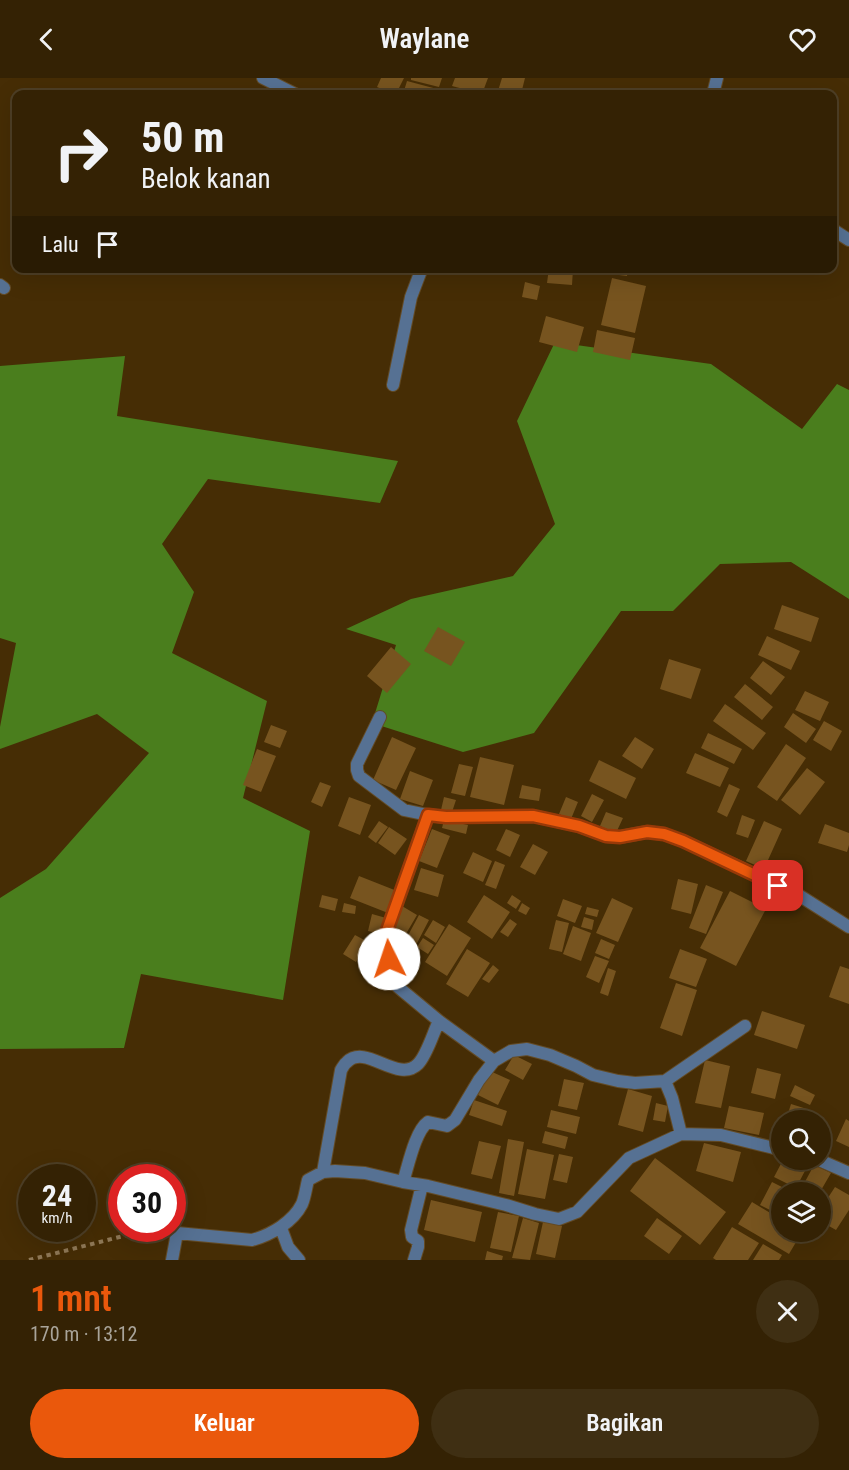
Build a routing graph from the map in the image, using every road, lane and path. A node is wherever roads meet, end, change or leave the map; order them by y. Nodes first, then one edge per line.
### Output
1 (263, 78) edge
2 (287, 90) edge
3 (420, 273) edge
4 (393, 385) dead end
5 (380, 717) dead end
6 (428, 815) junction
7 (849, 927) edge
8 (439, 1021) junction
9 (745, 1026) dead end
10 (494, 1061) junction
11 (665, 1081) junction
12 (681, 1134) junction
13 (771, 1147) edge
14 (831, 1165) edge
15 (323, 1172) junction
16 (849, 1173) edge
17 (403, 1182) junction
18 (422, 1185) junction
19 (281, 1228) junction
20 (186, 1234) edge
21 (108, 1240) edge
22 (175, 1242) edge
23 (28, 1260) edge
24 (172, 1260) edge
25 (299, 1260) edge
26 (414, 1260) edge

1 - 2 street
3 - 4 street
5 - 6 street
6 - 7 street
6 - 8 street
8 - 10 street
8 - 15 street
9 - 11 street
10 - 11 street
10 - 17 street
11 - 12 street
12 - 13 street
12 - 18 street
14 - 16 street
15 - 17 street
15 - 19 street
17 - 18 street
18 - 26 street
19 - 20 street
19 - 25 street
21 - 23 path
22 - 24 street

